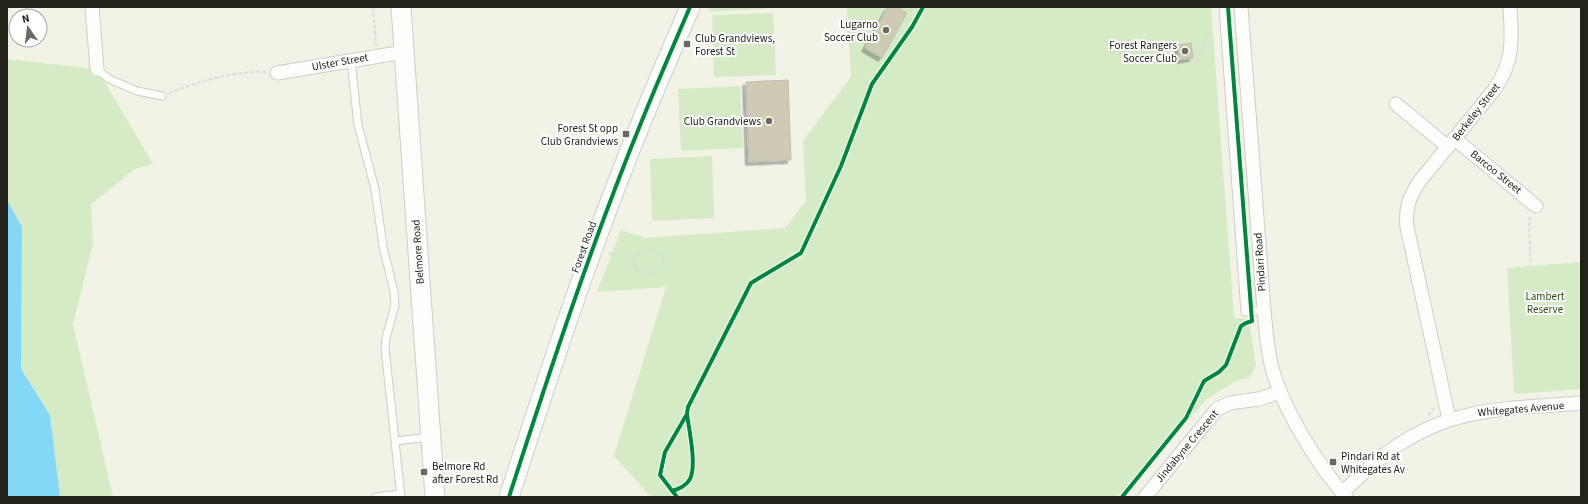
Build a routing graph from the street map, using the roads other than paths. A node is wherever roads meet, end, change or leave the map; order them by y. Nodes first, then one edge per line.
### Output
1 (92, 7) edge
2 (401, 7) edge
3 (690, 7) edge
4 (1223, 7) edge
5 (1241, 7) edge
6 (1510, 7) edge
7 (404, 52) junction
8 (350, 60) junction
9 (97, 69) joint
10 (277, 73) road end
11 (162, 96) road end
12 (1396, 104) dead end
13 (1451, 143) junction
14 (1536, 206) road end
15 (1264, 310) junction
16 (1280, 392) junction
17 (1581, 403) edge
18 (1449, 420) junction
19 (431, 437) junction
20 (395, 442) junction
21 (401, 495) edge
22 (1344, 495) edge
23 (376, 497) edge
24 (435, 497) edge
25 (509, 497) edge
26 (1145, 497) edge

1 - 9 street
2 - 7 street, Belmore Road
3 - 25 street, Forest Road
4 - 15 lane
5 - 15 street, Pindari Road
6 - 13 street, Berkeley Street
7 - 8 street, Ulster Street
7 - 19 street, Belmore Road
8 - 10 street, Ulster Street
8 - 20 lane
9 - 11 lane
12 - 13 street, Barcoo Street
13 - 14 street, Barcoo Street
13 - 18 street, Berkeley Street
15 - 16 street, Pindari Road
16 - 22 street, Pindari Road
16 - 26 street, Jindabyne Crescent
17 - 18 street, Whitegates Avenue
18 - 22 street, Whitegates Avenue
19 - 20 lane
19 - 24 street, Belmore Road
20 - 21 lane
21 - 23 lane

